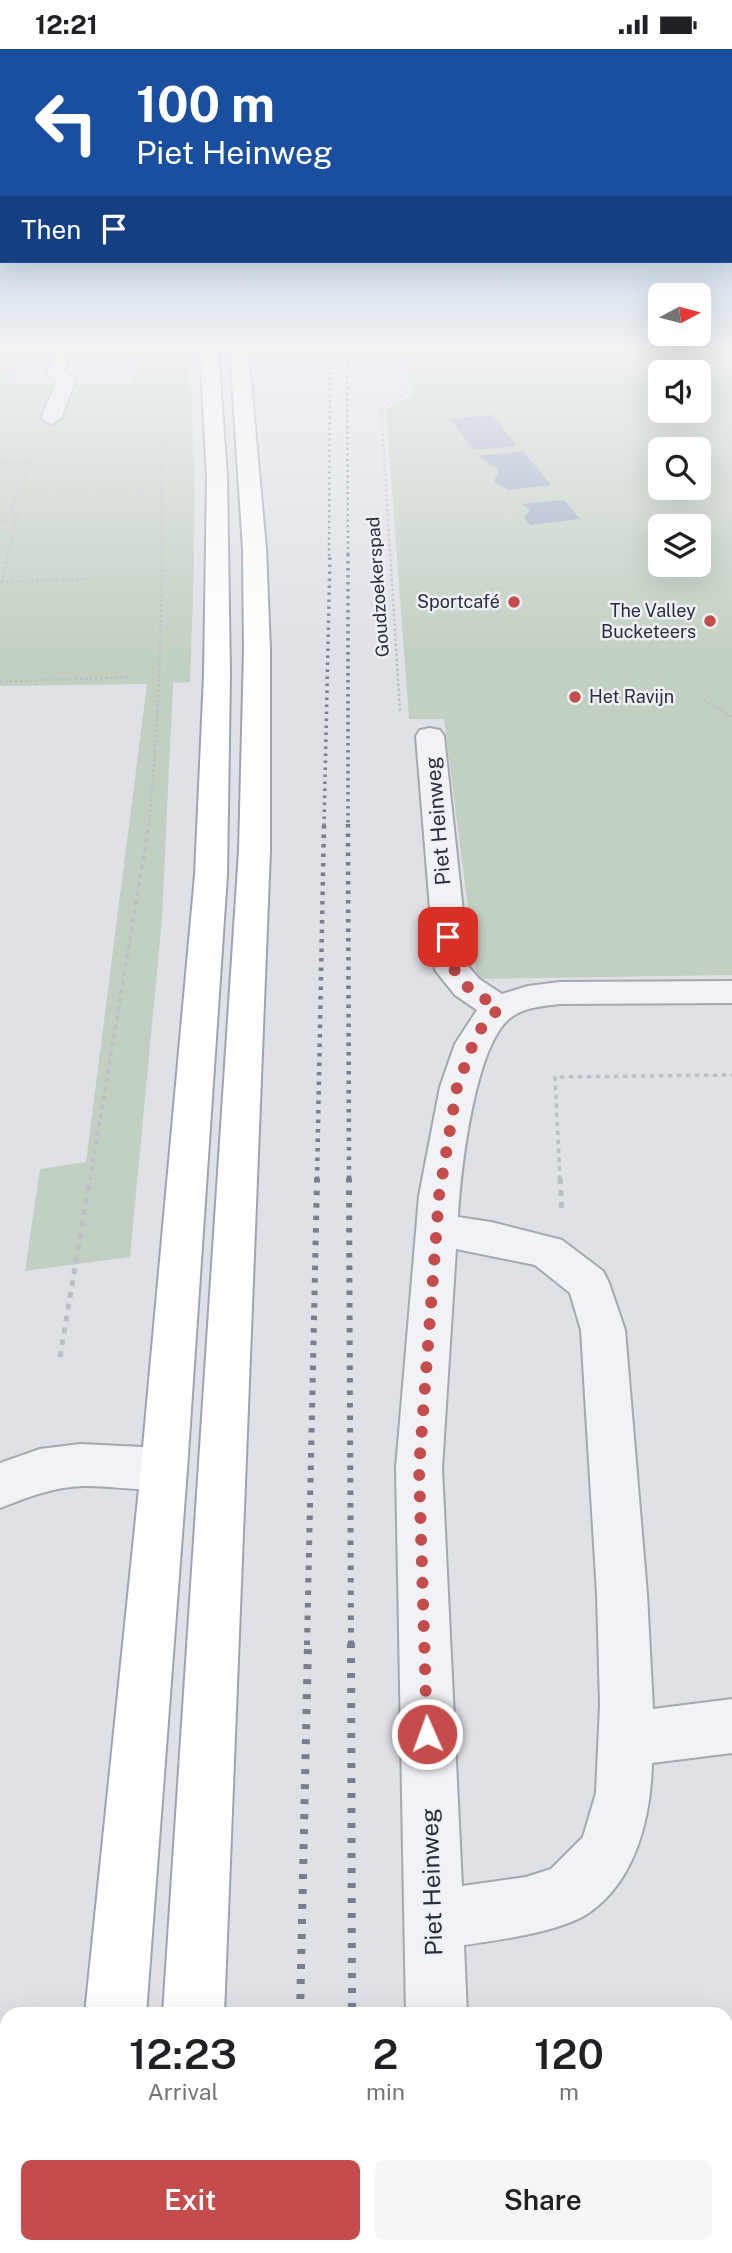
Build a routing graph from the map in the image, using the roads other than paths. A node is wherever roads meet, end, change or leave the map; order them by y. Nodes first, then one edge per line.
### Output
1 (215, 452) edge
2 (248, 452) edge
3 (430, 736) road end
4 (732, 992) edge
5 (499, 1008) junction
6 (436, 1230) junction
7 (164, 1469) junction
8 (0, 1486) edge
9 (732, 1726) edge
10 (626, 1738) junction
11 (434, 1920) junction
12 (116, 2007) edge
13 (192, 2007) edge
14 (437, 2007) edge

1 - 7 main road
2 - 13 main road
3 - 5 street, Piet Heinweg
4 - 5 street
5 - 6 street, Piet Heinweg
6 - 10 street
6 - 11 street, Piet Heinweg
7 - 8 street
7 - 12 main road
9 - 10 street
10 - 11 street
11 - 14 street, Piet Heinweg

